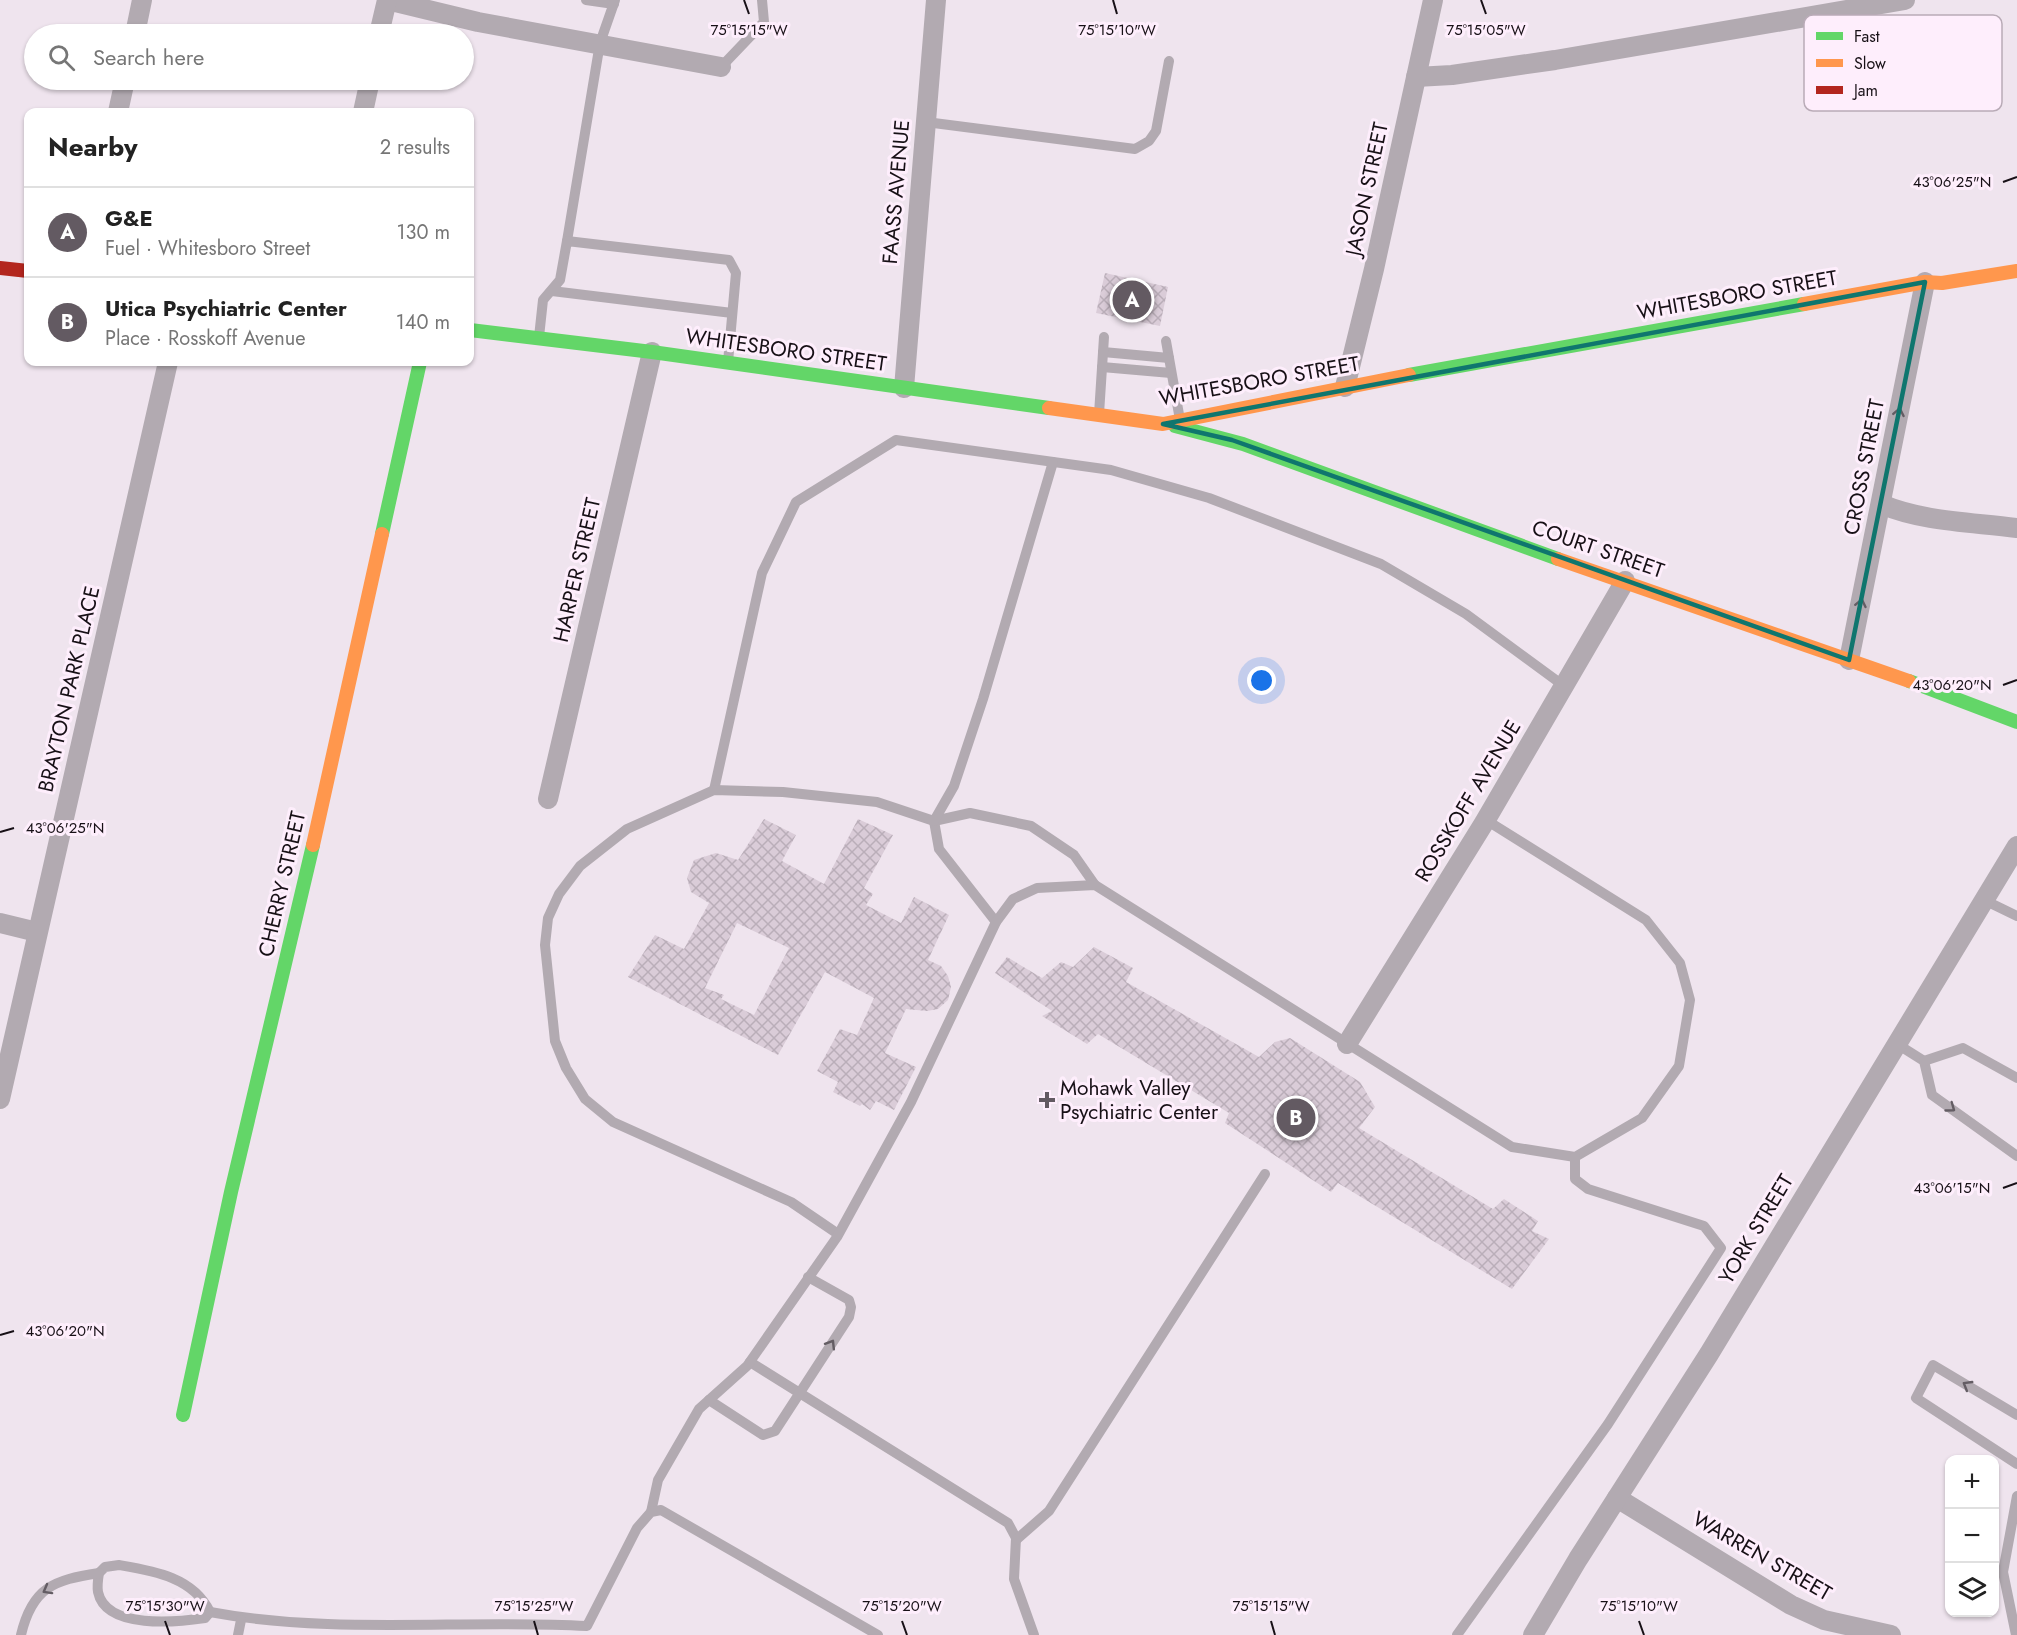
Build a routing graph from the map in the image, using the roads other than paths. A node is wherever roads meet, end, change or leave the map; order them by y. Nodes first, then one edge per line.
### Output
1 (142, 0) edge
2 (387, 0) edge
3 (586, 0) edge
4 (762, 0) edge
5 (936, 0) edge
6 (1433, 0) edge
7 (1905, 0) edge
8 (614, 2) edge
9 (1818, 15) edge
10 (1804, 17) edge
11 (137, 24) edge
12 (382, 24) edge
13 (600, 43) junction
14 (1169, 61) dead end
15 (721, 67) joint
16 (1416, 77) junction
17 (124, 90) edge
18 (368, 90) edge
19 (119, 108) edge
20 (364, 108) edge
21 (926, 123) junction
22 (567, 241) junction
23 (0, 268) edge
24 (24, 271) edge
25 (2017, 271) edge
26 (1925, 282) junction
27 (552, 291) junction
28 (732, 313) junction
29 (474, 330) edge
30 (1104, 337) dead end
31 (539, 338) junction
32 (1166, 342) dead end
33 (652, 352) junction
34 (1103, 352) junction
35 (1169, 358) junction
36 (728, 363) junction
37 (167, 366) edge
38 (419, 366) edge
39 (1102, 367) junction
40 (1171, 373) junction
41 (1345, 387) junction
42 (904, 388) junction
43 (1099, 415) junction
44 (1180, 420) junction
45 (1163, 424) junction
46 (1053, 462) junction
47 (1881, 504) junction
48 (2017, 528) edge
49 (1625, 581) junction
50 (1849, 660) junction
51 (1564, 686) junction
52 (2017, 722) edge
53 (714, 790) junction
54 (548, 798) dead end
55 (1486, 820) junction
56 (934, 821) junction
57 (2017, 846) edge
58 (1095, 885) junction
59 (1984, 900) junction
60 (2017, 916) edge
61 (996, 922) junction
62 (0, 923) edge
63 (37, 932) junction
64 (1347, 1044) junction
65 (1897, 1044) junction
66 (1924, 1061) junction
67 (2017, 1078) edge
68 (0, 1099) edge
69 (2017, 1156) edge
70 (1575, 1157) junction
71 (1265, 1174) dead end
72 (838, 1234) junction
73 (808, 1277) junction
74 (750, 1362) junction
75 (800, 1394) junction
76 (709, 1400) junction
77 (183, 1415) dead end
78 (2017, 1415) edge
79 (2017, 1464) edge
80 (2017, 1496) edge
81 (1617, 1498) junction
82 (651, 1512) junction
83 (1016, 1540) junction
84 (99, 1573) junction
85 (210, 1612) junction
86 (241, 1620) junction
87 (585, 1630) edge
88 (21, 1635) edge
89 (238, 1635) edge
90 (878, 1635) edge
91 (1034, 1635) edge
92 (1457, 1635) edge
93 (1533, 1635) edge
94 (1891, 1635) edge
95 (2016, 1635) edge

1 - 11 street
2 - 12 street
2 - 13 street
3 - 8 lane
4 - 15 lane
5 - 21 street, FAASS AVENUE
6 - 16 street, JASON STREET
7 - 9 street
8 - 13 lane
10 - 16 street
13 - 15 street
13 - 22 lane
14 - 21 lane
16 - 41 street, JASON STREET
17 - 19 street
18 - 20 street
21 - 42 street, FAASS AVENUE
22 - 27 lane
22 - 28 lane
23 - 24 street
25 - 26 street, WHITESBORO STREET
26 - 41 street, WHITESBORO STREET
47 -> 26 street, CROSS STREET
27 - 28 lane
27 - 31 lane
28 - 36 lane
29 - 31 street, WHITESBORO STREET
30 - 34 lane
31 - 33 street, WHITESBORO STREET
32 - 35 lane
33 - 36 street, WHITESBORO STREET
33 - 54 street, HARPER STREET
34 - 35 lane
34 - 39 lane
35 - 40 lane
36 - 42 street, WHITESBORO STREET
37 - 63 street, BRAYTON PARK PLACE
38 - 77 street, CHERRY STREET
39 - 40 lane
39 - 43 lane
40 - 44 lane
41 - 44 street, WHITESBORO STREET
42 - 43 street, WHITESBORO STREET
43 - 45 street, WHITESBORO STREET
44 - 45 street, WHITESBORO STREET
45 - 49 street, COURT STREET
46 - 51 lane
46 - 53 lane
46 - 56 lane
47 - 48 street
50 -> 47 street, CROSS STREET
49 - 50 street, COURT STREET
49 - 51 street, ROSSKOFF AVENUE
50 - 52 street, COURT STREET
51 - 55 street, ROSSKOFF AVENUE
53 - 56 lane
53 - 72 lane
55 - 64 street, ROSSKOFF AVENUE
55 - 70 lane
56 - 58 lane
56 - 61 lane
57 - 59 street, YORK STREET
58 - 61 lane
58 - 64 lane
59 - 60 lane
59 - 65 street, YORK STREET
61 - 72 lane
62 - 63 street
63 - 68 street, BRAYTON PARK PLACE
64 - 70 lane
65 - 66 lane
65 - 81 street, YORK STREET
66 - 67 lane
66 -> 69 lane
70 - 92 lane
71 - 83 lane
72 - 73 lane
73 - 74 lane
75 -> 73 lane
74 - 75 lane
74 - 76 lane
75 - 76 lane
75 - 83 lane
76 - 82 lane
78 -> 79 lane
80 - 95 lane
81 - 93 street, YORK STREET
81 - 94 street, WARREN STREET
82 - 87 lane
82 - 90 lane
83 - 91 lane
84 - 85 lane
84 - 85 lane
84 -> 88 lane
85 - 86 lane
86 - 87 lane
86 - 89 lane

